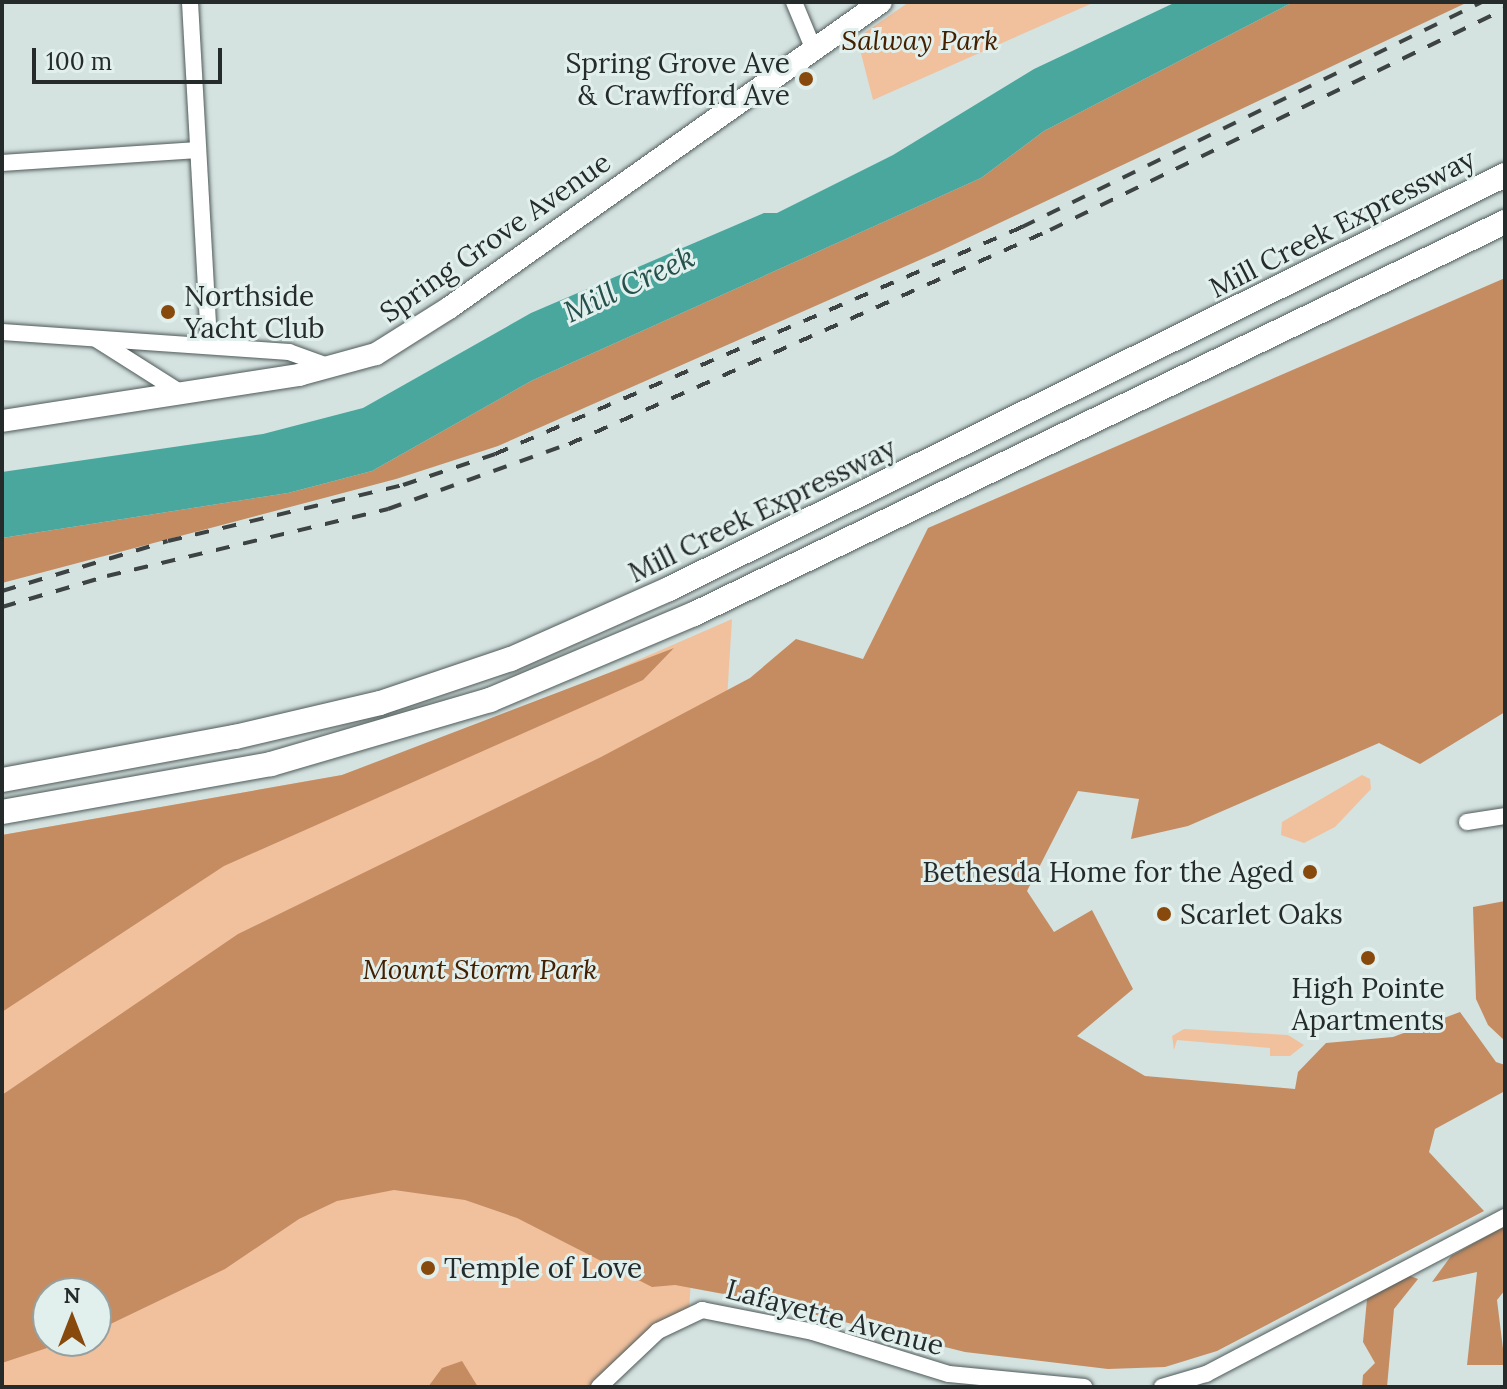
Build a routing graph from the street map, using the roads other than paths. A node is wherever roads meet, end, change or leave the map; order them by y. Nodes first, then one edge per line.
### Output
1 (190, 2) edge
2 (794, 2) edge
3 (881, 2) edge
4 (814, 50) junction
5 (198, 150) junction
6 (2, 163) edge
7 (1505, 175) edge
8 (1505, 222) edge
9 (2, 332) edge
10 (96, 339) junction
11 (209, 345) junction
12 (333, 368) junction
13 (181, 393) junction
14 (2, 421) edge
15 (2, 780) edge
16 (2, 812) edge
17 (1505, 816) edge
18 (1467, 822) dead end
19 (1505, 1217) edge
20 (948, 1380) edge
21 (599, 1387) edge
22 (1084, 1387) edge
23 (1162, 1387) edge

1 - 5 street
2 - 4 street
3 - 4 main road, Spring Grove Avenue
4 - 12 main road, Spring Grove Avenue
5 - 6 street
5 - 11 street
7 - 15 highway, Mill Creek Expressway
8 - 16 highway
9 - 10 street
10 - 11 street
10 - 13 street
11 - 12 street
12 - 13 main road, Spring Grove Avenue
13 - 14 main road, Spring Grove Avenue
17 - 18 street
19 - 23 street
20 - 21 street, Lafayette Avenue
20 - 22 street, Lafayette Avenue

